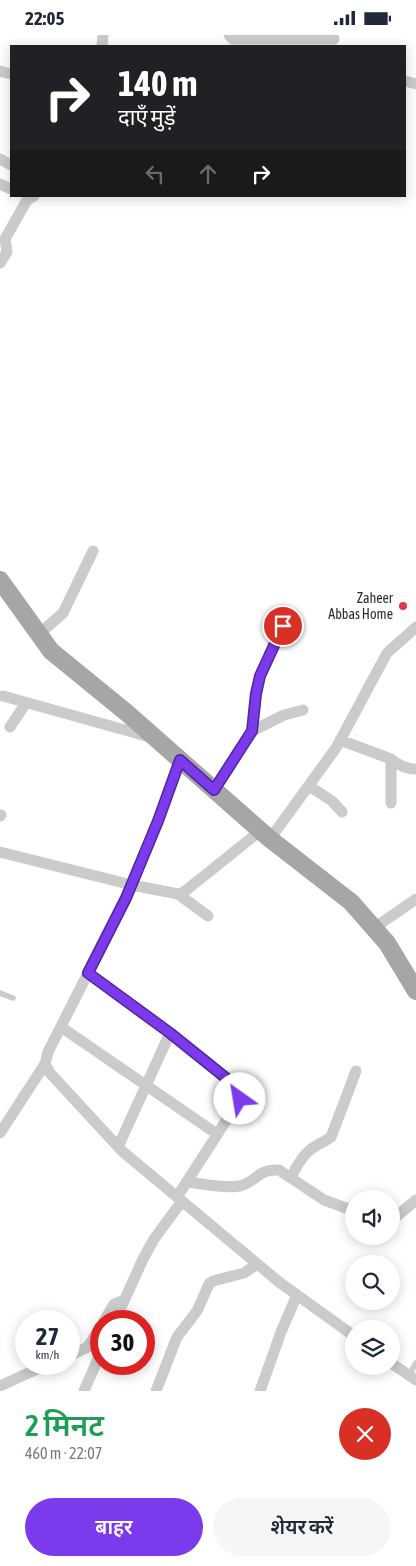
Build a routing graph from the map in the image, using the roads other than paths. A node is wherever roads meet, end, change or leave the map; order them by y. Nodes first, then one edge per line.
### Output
1 (229, 35) edge
2 (334, 40) edge
3 (30, 197) edge
4 (0, 263) edge
5 (92, 551) dead end
6 (0, 579) edge
7 (283, 626) dead end
8 (416, 627) edge
9 (39, 634) junction
10 (2, 696) dead end
11 (26, 703) junction
12 (302, 711) dead end
13 (10, 727) dead end
14 (252, 731) junction
15 (155, 738) junction
16 (340, 740) junction
17 (391, 759) junction
18 (180, 760) junction
19 (416, 769) edge
20 (309, 786) junction
21 (214, 790) junction
22 (391, 803) dead end
23 (342, 813) dead end
24 (265, 835) junction
25 (0, 852) edge
26 (132, 885) junction
27 (178, 894) junction
28 (416, 899) edge
29 (208, 916) dead end
30 (374, 928) junction
31 (88, 973) junction
32 (416, 991) edge
33 (0, 993) edge
34 (13, 998) dead end
35 (61, 1027) junction
36 (170, 1033) junction
37 (45, 1064) junction
38 (356, 1071) dead end
39 (146, 1085) junction
40 (0, 1133) edge
41 (217, 1134) junction
42 (118, 1147) junction
43 (291, 1177) junction
44 (186, 1182) junction
45 (179, 1199) junction
46 (416, 1200) edge
47 (345, 1208) edge
48 (400, 1213) edge
49 (257, 1264) junction
50 (297, 1295) junction
51 (124, 1300) junction
52 (110, 1310) edge
53 (120, 1310) edge
54 (345, 1330) edge
55 (90, 1344) edge
56 (80, 1351) edge
57 (416, 1363) edge
58 (400, 1369) edge
59 (24, 1375) edge
60 (91, 1375) edge
61 (413, 1378) edge
62 (0, 1386) edge
63 (84, 1391) edge
64 (156, 1391) edge
65 (260, 1391) edge

1 - 2 street
3 - 4 street
5 - 9 street
6 - 9 main road
7 - 14 street
8 - 16 street
9 - 15 main road
10 - 11 street
11 - 13 street
11 - 15 street
12 - 14 street
14 - 21 street
15 - 18 main road
16 - 17 street
16 - 20 street
17 - 19 street
17 - 22 street
18 - 21 main road
18 - 26 street
20 - 23 street
20 - 24 street
21 - 24 main road
24 - 27 street
24 - 30 main road
25 - 26 street
26 - 27 street
26 - 31 street
27 - 29 street
28 - 30 street
30 - 32 main road
31 - 35 street
31 - 36 street
33 - 34 lane
35 - 37 street
35 - 39 street
36 - 39 street
36 - 41 street
37 - 40 street
37 - 42 street
38 - 43 street
39 - 41 street
39 - 42 street
41 - 44 street
42 - 45 street
43 - 44 street
43 - 47 street
44 - 45 street
45 - 49 street
45 - 51 street
46 - 48 street
49 - 50 street
49 - 64 street
50 - 54 street
50 - 65 street
51 - 52 street
51 - 53 street
55 - 56 street
57 - 61 lane
58 - 61 street
59 - 62 street
60 - 63 street

